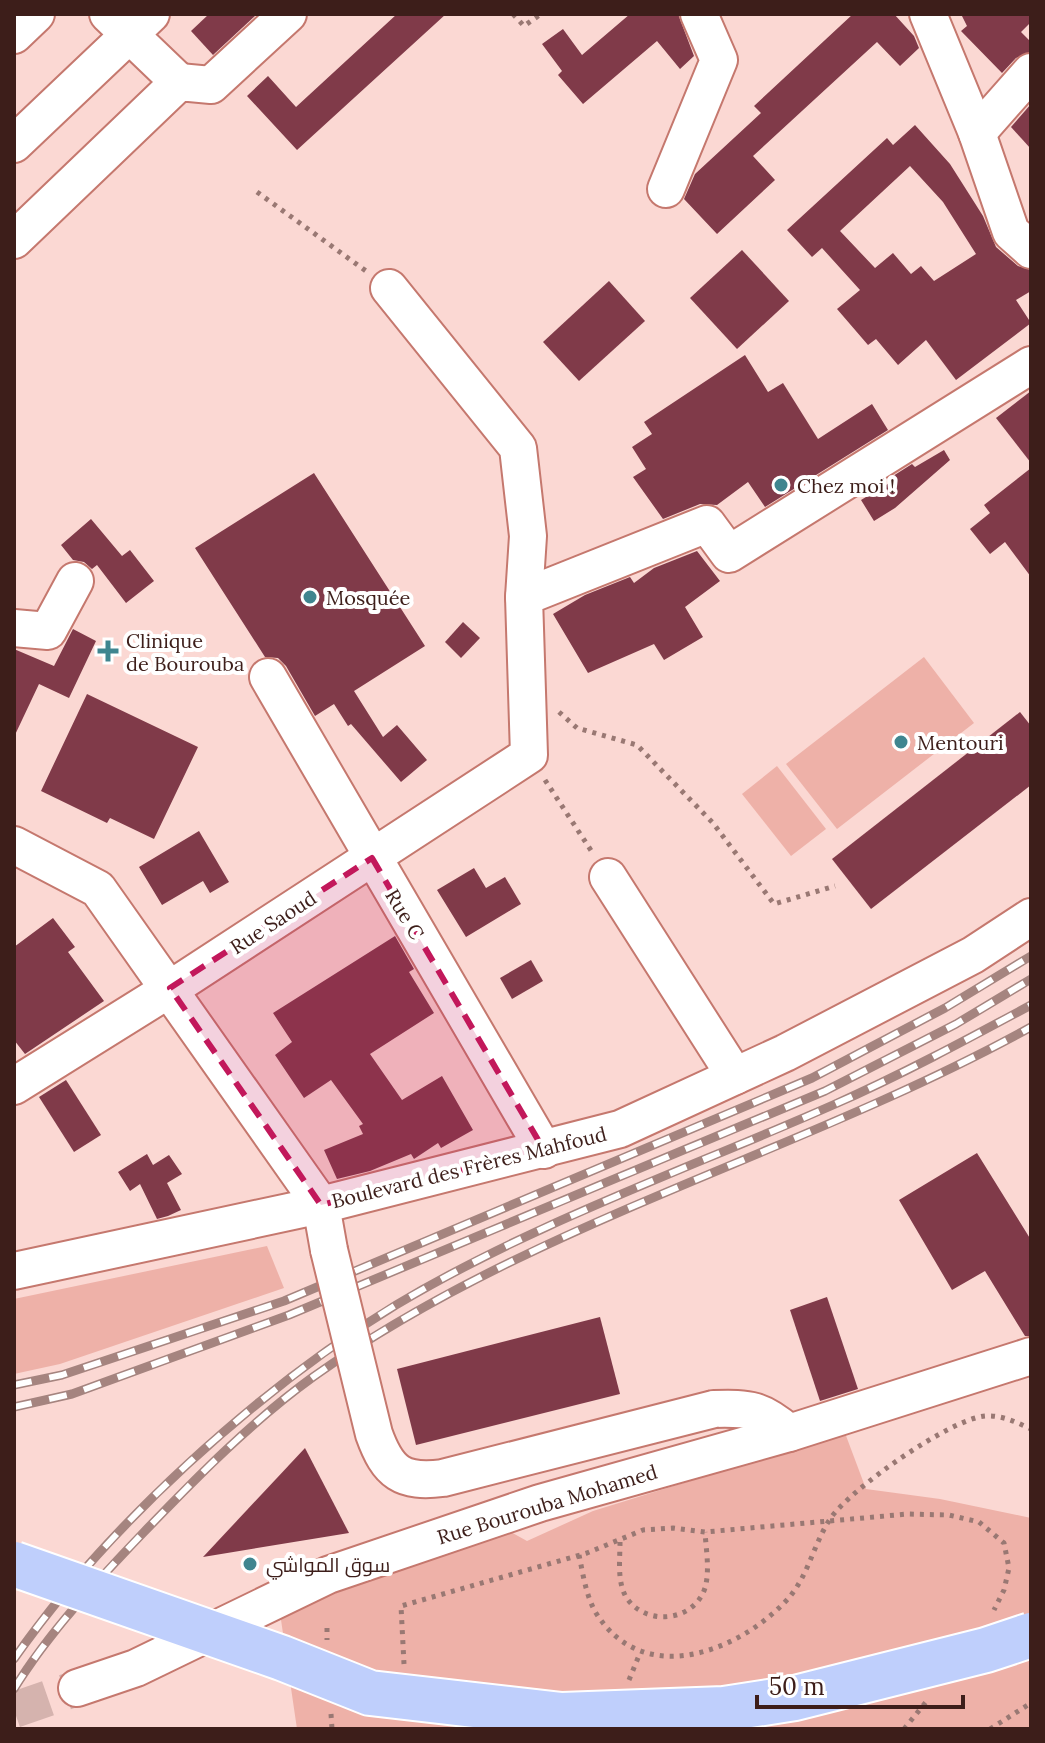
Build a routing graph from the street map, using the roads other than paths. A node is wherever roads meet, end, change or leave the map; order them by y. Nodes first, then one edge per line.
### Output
1 (36, 14) edge
2 (288, 14) edge
3 (699, 14) edge
4 (928, 14) edge
5 (130, 21) edge
6 (14, 35) edge
7 (1031, 72) edge
8 (179, 82) junction
9 (977, 133) junction
10 (14, 144) edge
11 (666, 189) dead end
12 (14, 240) edge
13 (1031, 250) edge
14 (389, 288) road end
15 (1031, 365) edge
16 (75, 581) dead end
17 (524, 597) junction
18 (14, 628) edge
19 (268, 677) dead end
20 (14, 845) edge
21 (372, 858) junction
22 (608, 877) road end
23 (1031, 917) edge
24 (170, 988) junction
25 (735, 1076) junction
26 (14, 1086) edge
27 (544, 1150) junction
28 (321, 1205) junction
29 (14, 1271) edge
30 (1031, 1356) edge
31 (789, 1433) junction
32 (14, 1564) edge
33 (1031, 1635) edge
34 (77, 1688) tunnel mouth

1 - 6 street
2 - 8 street
3 - 11 street
4 - 9 street
5 - 8 street
5 - 10 street
7 - 9 street
8 - 12 street
9 - 13 street
14 - 17 street
15 - 17 street
16 - 18 street
17 - 21 street, Rue Saoud
19 - 21 street, Rue C
20 - 24 street
21 - 24 street, Rue Saoud
21 - 27 street, Rue C
22 - 25 street
23 - 25 street, Boulevard des Frères Mahfoud
24 - 26 street, Rue Saoud
24 - 28 street
25 - 27 street, Boulevard des Frères Mahfoud
27 - 28 street, Boulevard des Frères Mahfoud
28 - 29 street
28 - 31 street, Boulevard des Frères Mahfoud, bridge
30 - 31 street, Rue Bourouba Mohamed
31 - 34 street, Rue Bourouba Mohamed
32 - 33 main road, bridge

